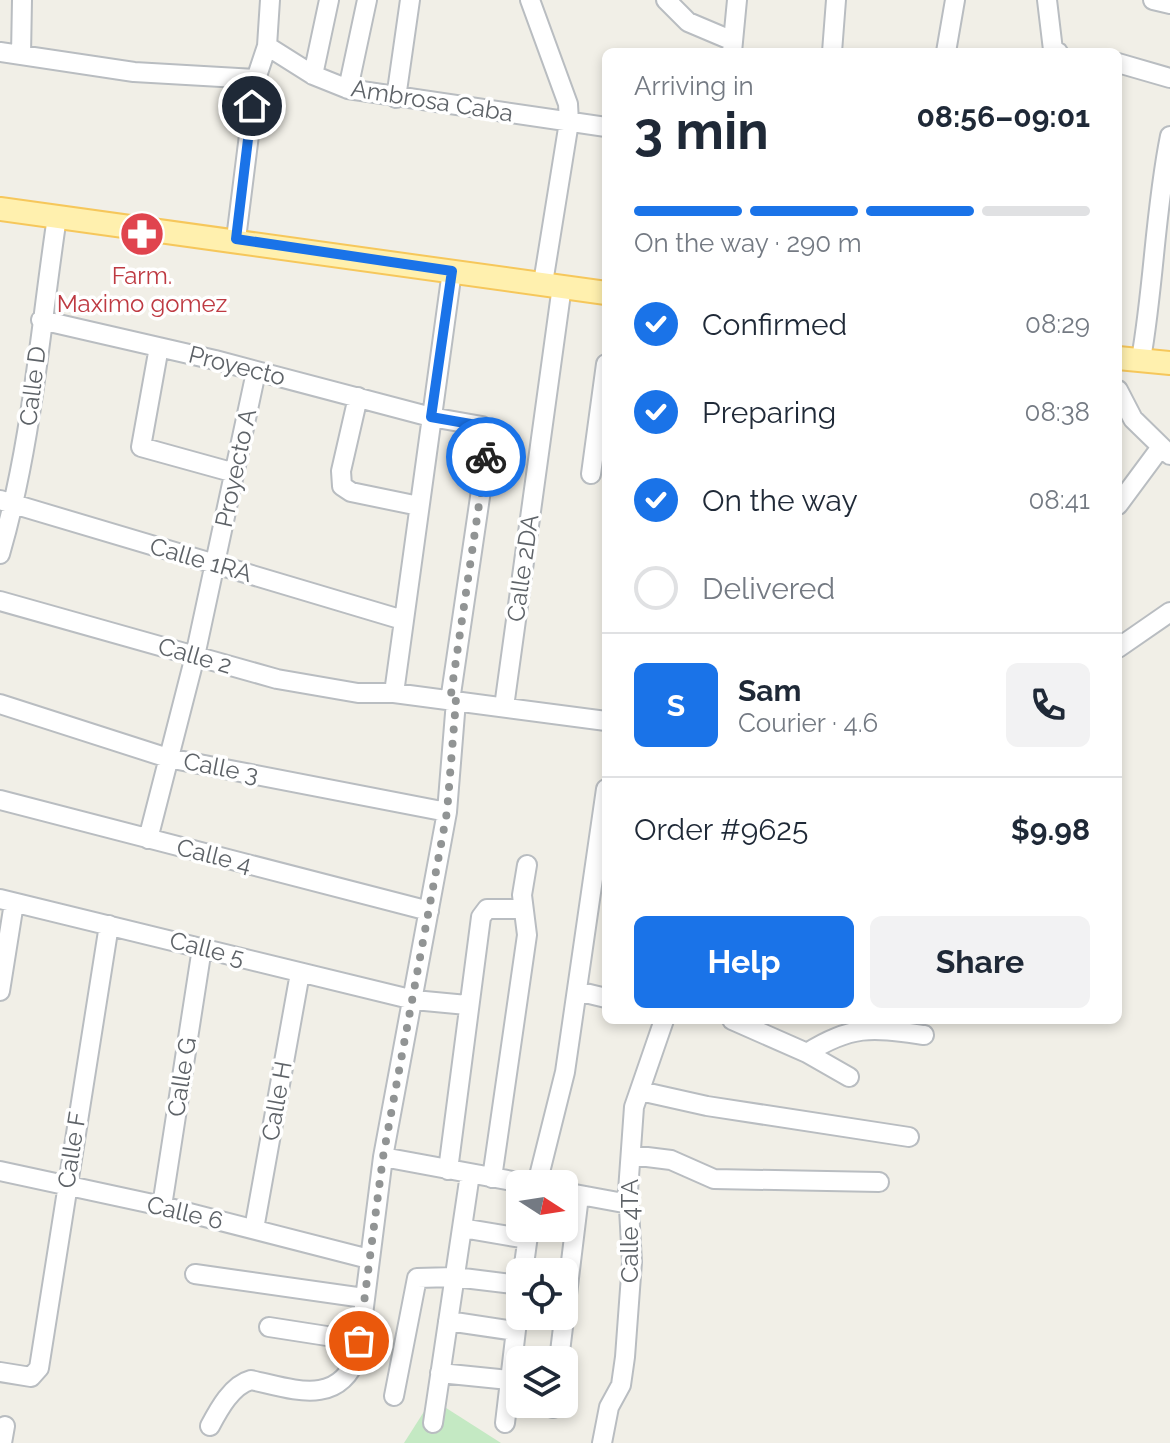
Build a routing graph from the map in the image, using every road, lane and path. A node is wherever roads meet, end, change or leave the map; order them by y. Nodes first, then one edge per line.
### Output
1 (22, 0) edge
2 (270, 0) edge
3 (329, 0) edge
4 (367, 0) edge
5 (410, 0) edge
6 (530, 0) edge
7 (666, 0) edge
8 (737, 0) edge
9 (836, 0) edge
10 (955, 0) edge
11 (1047, 0) edge
12 (1153, 0) edge
13 (1170, 4) edge
14 (267, 46) junction
15 (733, 47) edge
16 (832, 48) edge
17 (947, 48) edge
18 (1053, 48) edge
19 (0, 52) edge
20 (21, 55) junction
21 (1122, 64) edge
22 (313, 75) junction
23 (1170, 78) edge
24 (256, 79) junction
25 (348, 89) junction
26 (396, 98) junction
27 (569, 122) junction
28 (602, 126) edge
29 (1170, 136) edge
30 (1168, 160) edge
31 (0, 209) edge
32 (57, 217) junction
33 (236, 239) junction
34 (452, 271) junction
35 (552, 285) junction
36 (602, 292) edge
37 (41, 320) junction
38 (159, 347) junction
39 (1122, 358) edge
40 (1141, 359) junction
41 (1170, 363) edge
42 (256, 372) junction
43 (602, 393) edge
44 (358, 397) junction
45 (1122, 398) edge
46 (431, 417) junction
47 (1165, 451) edge
48 (235, 473) junction
49 (591, 474) dead end
50 (1122, 500) edge
51 (7, 502) edge
52 (419, 506) junction
53 (0, 554) edge
54 (216, 564) junction
55 (0, 601) edge
56 (1170, 612) edge
57 (403, 620) junction
58 (1122, 645) edge
59 (195, 656) junction
60 (394, 693) junction
61 (453, 701) junction
62 (0, 704) edge
63 (504, 707) junction
64 (602, 720) edge
65 (168, 758) junction
66 (0, 800) edge
67 (447, 812) junction
68 (602, 817) edge
69 (148, 839) junction
70 (527, 865) dead end
71 (7, 901) edge
72 (523, 909) junction
73 (429, 911) junction
74 (109, 925) junction
75 (202, 948) junction
76 (300, 973) junction
77 (0, 991) edge
78 (577, 991) junction
79 (602, 997) edge
80 (414, 1000) junction
81 (467, 1005) junction
82 (663, 1024) edge
83 (741, 1024) edge
84 (924, 1035) dead end
85 (807, 1053) junction
86 (849, 1077) dead end
87 (640, 1091) junction
88 (909, 1137) dead end
89 (631, 1155) junction
90 (383, 1157) junction
91 (448, 1170) junction
92 (541, 1170) edge
93 (0, 1171) edge
94 (470, 1174) junction
95 (492, 1178) junction
96 (506, 1180) edge
97 (879, 1182) dead end
98 (66, 1188) junction
99 (578, 1195) edge
100 (629, 1204) junction
101 (162, 1206) junction
102 (462, 1228) junction
103 (254, 1229) junction
104 (506, 1231) edge
105 (568, 1242) edge
106 (369, 1259) junction
107 (195, 1274) dead end
108 (455, 1277) junction
109 (506, 1283) edge
110 (364, 1298) junction
111 (448, 1321) junction
112 (269, 1327) dead end
113 (515, 1331) joint
114 (359, 1341) junction
115 (513, 1346) edge
116 (560, 1346) edge
117 (0, 1372) edge
118 (440, 1373) junction
119 (506, 1380) edge
120 (394, 1396) dead end
121 (506, 1412) edge
122 (433, 1423) dead end
123 (505, 1423) dead end
124 (210, 1426) dead end
125 (602, 1443) edge

1 - 20 street
2 - 14 street
3 - 22 street
4 - 25 street
5 - 26 street
6 - 27 street
7 - 15 street
8 - 15 street
9 - 16 street
10 - 17 street
11 - 18 street
12 - 13 street
14 - 22 street, Ambrosa Caba
14 - 24 street
19 - 20 street
20 - 24 street
21 - 23 street
22 - 25 street, Ambrosa Caba
24 - 33 street
25 - 26 street, Ambrosa Caba
26 - 27 street, Ambrosa Caba
27 - 28 street, Ambrosa Caba
27 - 35 street, Calle 2DA
29 - 30 street
30 - 40 street
31 - 32 main road
32 - 33 main road
32 - 37 street, Calle D
33 - 34 main road
34 - 35 main road
34 - 46 street
35 - 36 main road
35 - 63 street, Calle 2DA
37 - 38 street, Proyecto
37 - 51 street, Calle D
38 - 42 street, Proyecto
38 - 48 street
39 - 40 main road
40 - 41 main road
42 - 44 street, Proyecto
42 - 48 street, Proyecto A
43 - 49 street
44 - 46 street, Proyecto
44 - 52 street
45 - 47 street
46 - 52 street
46 - 61 street, Proyecto
47 - 50 street
48 - 54 street, Proyecto A
51 - 53 street, Calle D
51 - 54 street, Calle 1RA
52 - 57 street
54 - 57 street, Calle 1RA
54 - 59 street, Proyecto A
55 - 59 street, Calle 2
56 - 58 street
57 - 60 street
59 - 60 street, Calle 2
59 - 65 street, Proyecto A
60 - 61 street, Calle 2
61 - 63 street, Calle 2
61 - 67 street
62 - 65 street, Calle 3
63 - 64 street, Calle 2
65 - 67 street, Calle 3
65 - 69 street, Proyecto A
66 - 69 street, Calle 4
67 - 73 street
68 - 78 street
69 - 73 street, Calle 4
70 - 72 street
71 - 74 street, Calle 5
71 - 77 street
72 - 81 street
72 - 95 street
73 - 80 street
74 - 75 street, Calle 5
74 - 98 street, Calle F
75 - 76 street, Calle 5
75 - 101 street, Calle G
76 - 80 street, Calle 5
76 - 103 street, Calle H
78 - 79 street
78 - 92 street
80 - 81 street, Calle 5
80 - 90 street
81 - 91 street
82 - 87 street, Calle 4TA
83 - 85 street
84 - 85 street
85 - 86 street
87 - 88 street
87 - 89 street, Calle 4TA
89 - 97 street
89 - 100 street, Calle 4TA
90 - 91 street
90 - 106 street
91 - 94 street
93 - 98 street, Calle 6
94 - 95 street
94 - 102 street
95 - 96 street
98 - 101 street, Calle 6
98 - 117 street, Calle F
99 - 100 street
100 - 125 street, Calle 4TA
101 - 103 street, Calle 6
102 - 104 street
102 - 108 street
103 - 106 street, Calle 6
105 - 116 street
106 - 110 street
107 - 110 street
108 - 109 street
108 - 111 street
108 - 120 street
110 - 114 street
111 - 113 street
111 - 118 street
112 - 114 street
113 - 115 street
114 - 124 street
118 - 119 street
118 - 122 street
121 - 123 street

